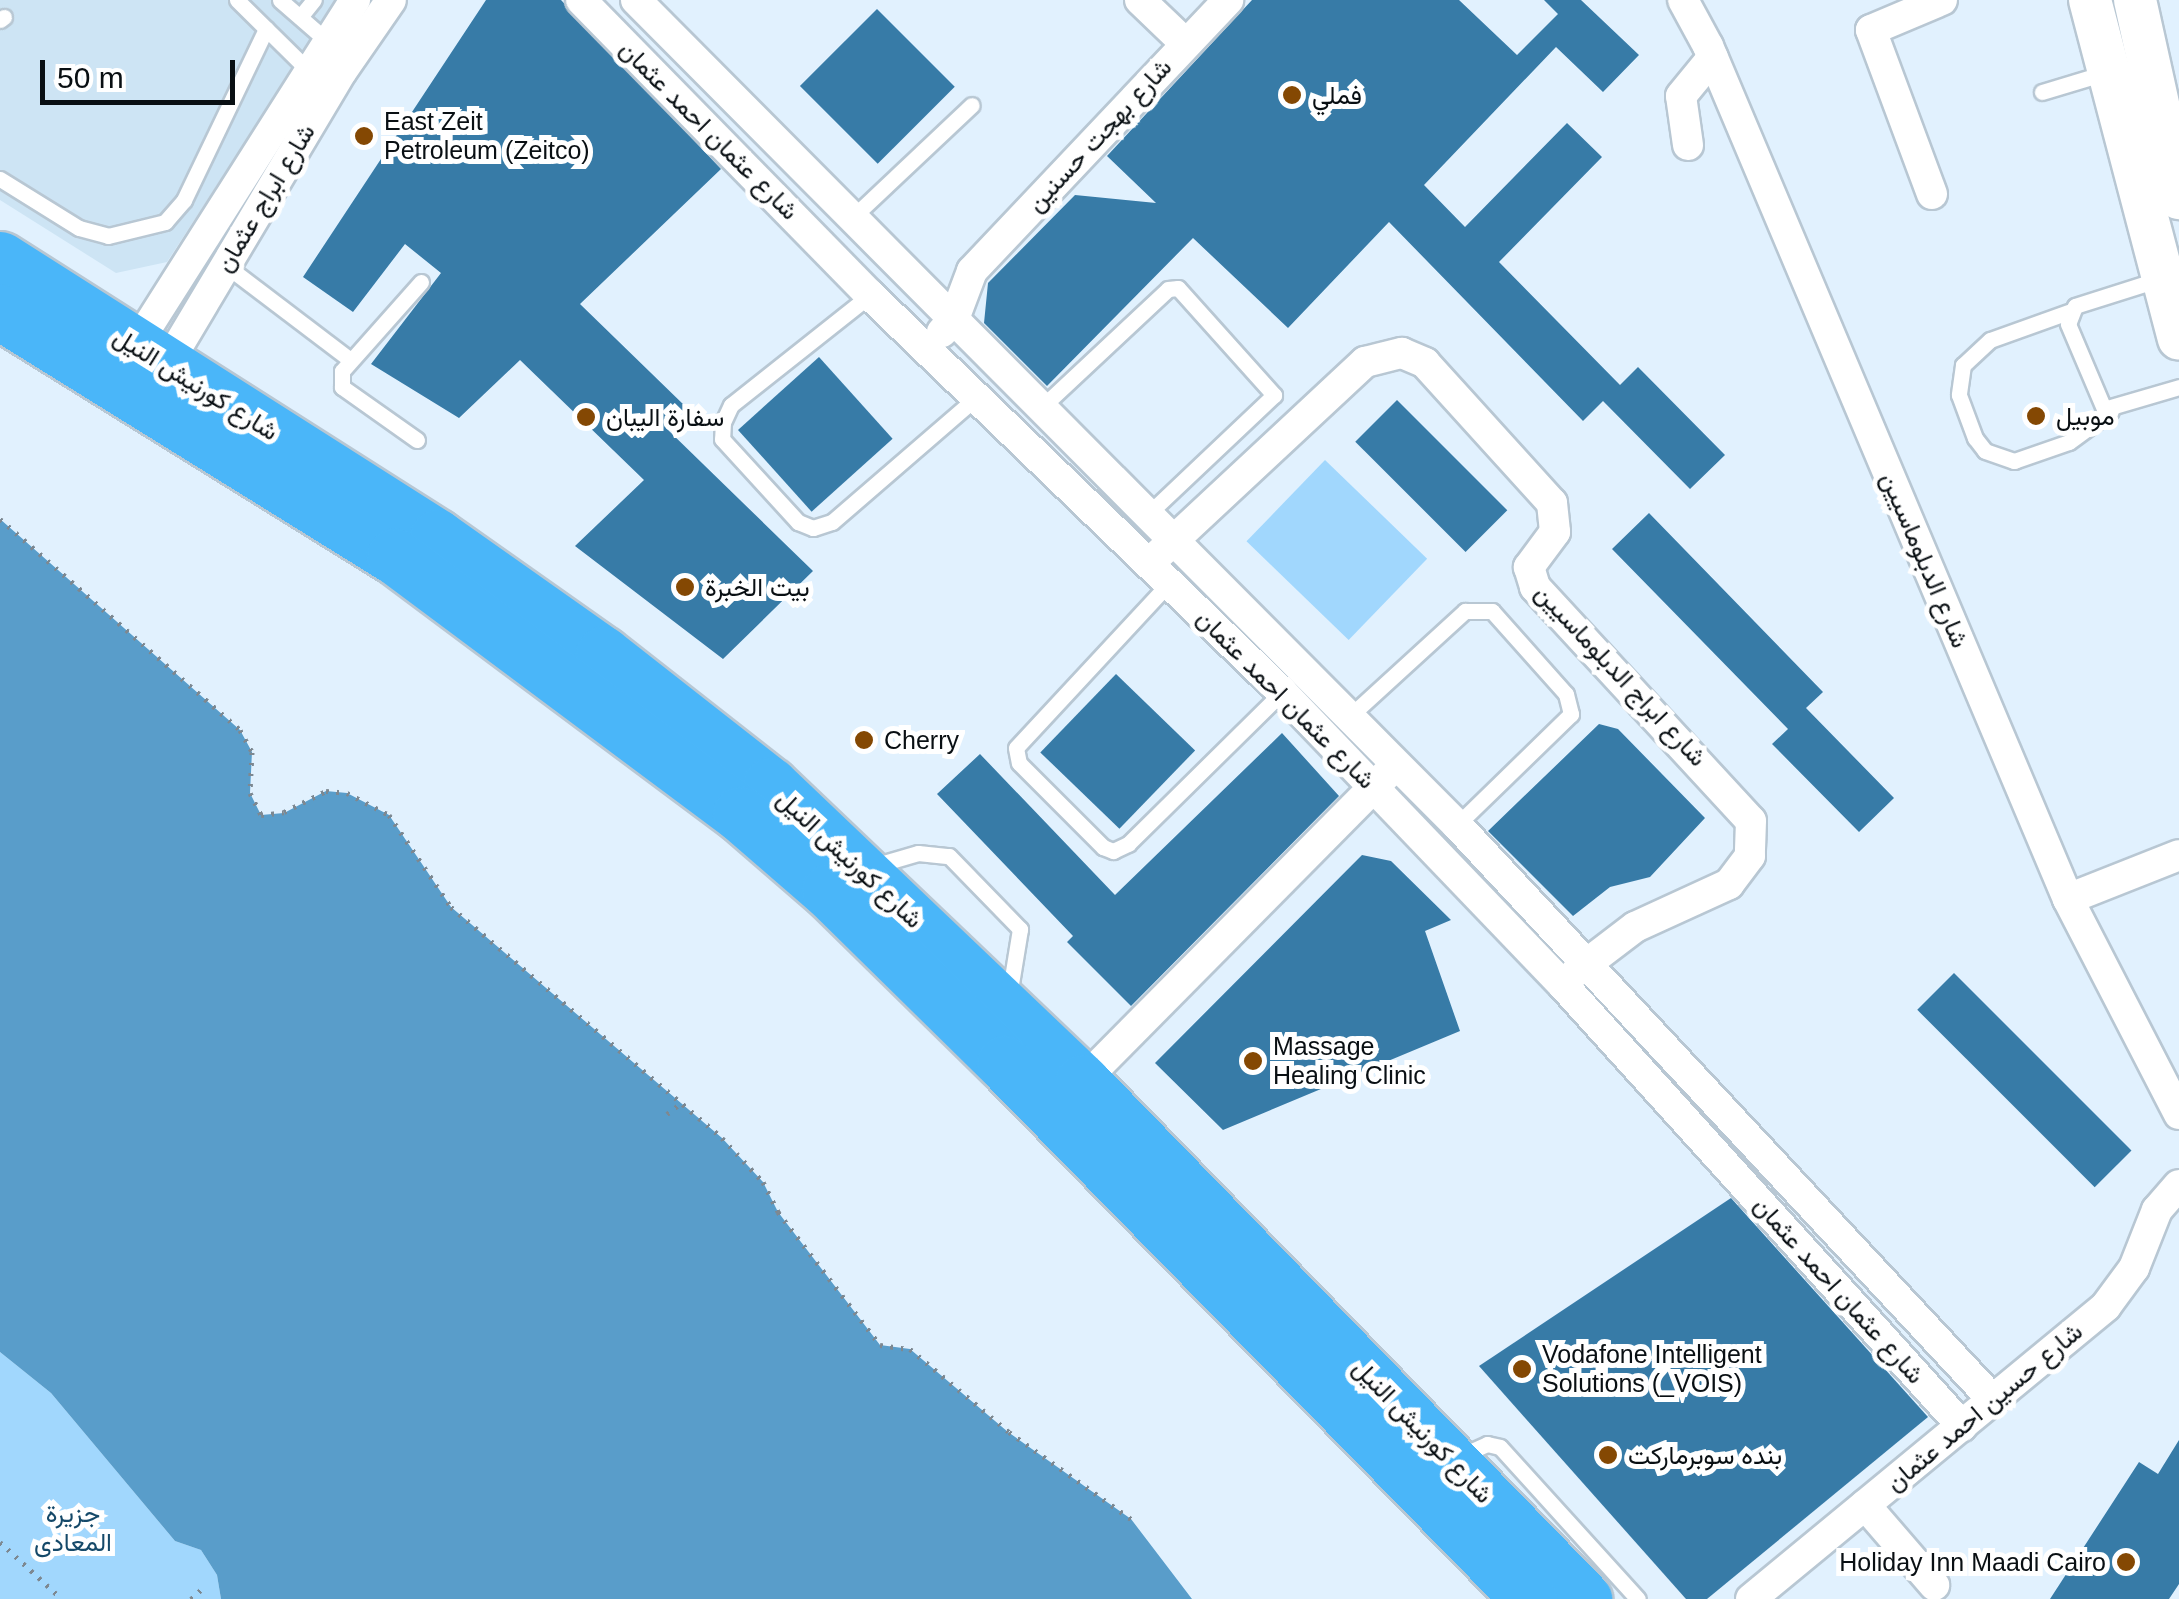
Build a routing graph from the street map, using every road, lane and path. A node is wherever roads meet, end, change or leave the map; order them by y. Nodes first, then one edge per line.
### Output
1 (237, 0) edge
2 (280, 0) edge
3 (314, 0) edge
4 (354, 0) edge
5 (392, 0) edge
6 (581, 0) edge
7 (636, 0) edge
8 (1140, 0) edge
9 (1228, 0) edge
10 (1683, 0) edge
11 (1942, 0) edge
12 (2136, 0) edge
13 (2094, 1) edge
14 (300, 17) junction
15 (266, 30) junction
16 (1184, 43) junction
17 (1712, 58) junction
18 (323, 59) junction
19 (2108, 72) junction
20 (2042, 92) dead end
21 (972, 105) dead end
22 (1688, 145) dead end
23 (0, 179) edge
24 (1932, 194) dead end
25 (2179, 198) edge
26 (852, 217) junction
27 (0, 259) edge
28 (224, 264) junction
29 (972, 271) junction
30 (2160, 279) junction
31 (421, 282) dead end
32 (917, 282) junction
33 (879, 303) junction
34 (2070, 311) junction
35 (0, 312) edge
36 (954, 319) junction
37 (2179, 338) edge
38 (926, 349) junction
39 (348, 358) junction
40 (140, 373) junction
41 (2179, 387) edge
42 (977, 397) junction
43 (1043, 406) junction
44 (2111, 411) junction
45 (417, 440) dead end
46 (1148, 514) junction
47 (0, 519) edge
48 (1174, 541) junction
49 (1161, 572) junction
50 (1282, 692) junction
51 (1350, 716) junction
52 (1397, 763) junction
53 (1374, 788) junction
54 (1458, 825) junction
55 (2179, 854) edge
56 (2068, 899) junction
57 (1588, 960) junction
58 (1563, 985) junction
59 (1082, 1082) junction
60 (680, 1104) junction
61 (667, 1114) dead end
62 (2179, 1114) edge
63 (1784, 1172) junction
64 (2179, 1185) edge
65 (1755, 1197) junction
66 (1994, 1400) junction
67 (1962, 1426) junction
68 (1452, 1460) junction
69 (1865, 1505) junction
70 (1131, 1519) dead end
71 (0, 1542) edge
72 (1934, 1585) dead end
73 (204, 1588) dead end
74 (62, 1599) edge
75 (191, 1599) edge
76 (1529, 1599) edge
77 (1584, 1599) edge
78 (1638, 1599) edge
79 (1752, 1599) edge

1 - 15 lane
2 - 14 lane
3 - 14 lane
4 - 18 street, شارع ابراج عثمان
5 - 18 street, شارع ابراج عثمان
6 - 33 street, شارع عثمان احمد عثمان
7 - 26 street, شارع عثمان احمد عثمان
8 - 16 street
9 - 16 street, شارع بهجت حسنين
10 - 17 street, شارع الدبلوماسيين
11 - 24 street
12 - 25 main road
13 - 19 main road
14 - 18 lane
15 - 18 lane
15 - 23 lane
16 - 29 street, شارع بهجت حسنين
17 - 22 street
17 - 56 street, شارع الدبلوماسيين
18 - 28 street, شارع ابراج عثمان
18 - 40 street, شارع ابراج عثمان
19 - 20 lane
19 - 30 main road
21 - 26 lane
26 - 32 street, شارع عثمان احمد عثمان
27 - 40 highway, شارع كورنيش النيل
28 - 39 lane
28 - 40 street, شارع ابراج عثمان
29 - 32 street
29 - 36 street, شارع بهجت حسنين
30 - 34 lane
30 - 37 main road
31 - 39 lane
32 - 33 street
32 - 36 street, شارع عثمان احمد عثمان
33 - 38 street, شارع عثمان احمد عثمان
33 - 42 lane
34 - 44 lane
34 - 44 lane
35 - 40 highway, شارع كورنيش النيل
36 - 38 street
36 - 43 street, شارع عثمان احمد عثمان
38 - 42 street, شارع عثمان احمد عثمان
39 - 45 lane
40 - 59 highway, شارع كورنيش النيل
40 - 76 highway, شارع كورنيش النيل
41 - 44 lane
42 - 49 street, شارع عثمان احمد عثمان
43 - 46 street, شارع عثمان احمد عثمان
43 - 46 lane
46 - 48 street, شارع عثمان احمد عثمان
47 - 60 path
48 - 49 street, شارع ابراج الدبلوماسيين
48 - 51 street, شارع عثمان احمد عثمان
48 - 57 street, شارع ابراج الدبلوماسيين
49 - 50 street, شارع عثمان احمد عثمان
49 - 50 lane
50 - 53 street, شارع عثمان احمد عثمان
51 - 52 street, شارع عثمان احمد عثمان
51 - 54 lane
52 - 53 street
52 - 54 street, شارع عثمان احمد عثمان
53 - 58 street, شارع عثمان احمد عثمان
53 - 59 street
54 - 57 street, شارع عثمان احمد عثمان
55 - 56 street
56 - 62 street, شارع الدبلوماسيين
57 - 58 street, شارع ابراج الدبلوماسيين
57 - 63 street, شارع عثمان احمد عثمان
58 - 65 street, شارع عثمان احمد عثمان
59 - 68 highway, شارع كورنيش النيل
60 - 61 path
60 - 70 path
63 - 65 street
63 - 66 street, شارع عثمان احمد عثمان
64 - 66 street, شارع حسين احمد عثمان
65 - 67 street, شارع عثمان احمد عثمان
66 - 67 street, شارع حسين احمد عثمان
67 - 69 street, شارع حسين احمد عثمان
68 - 77 highway, شارع كورنيش النيل
68 - 78 lane
69 - 72 street
69 - 79 street, شارع حسين احمد عثمان
71 - 74 path
73 - 75 path

